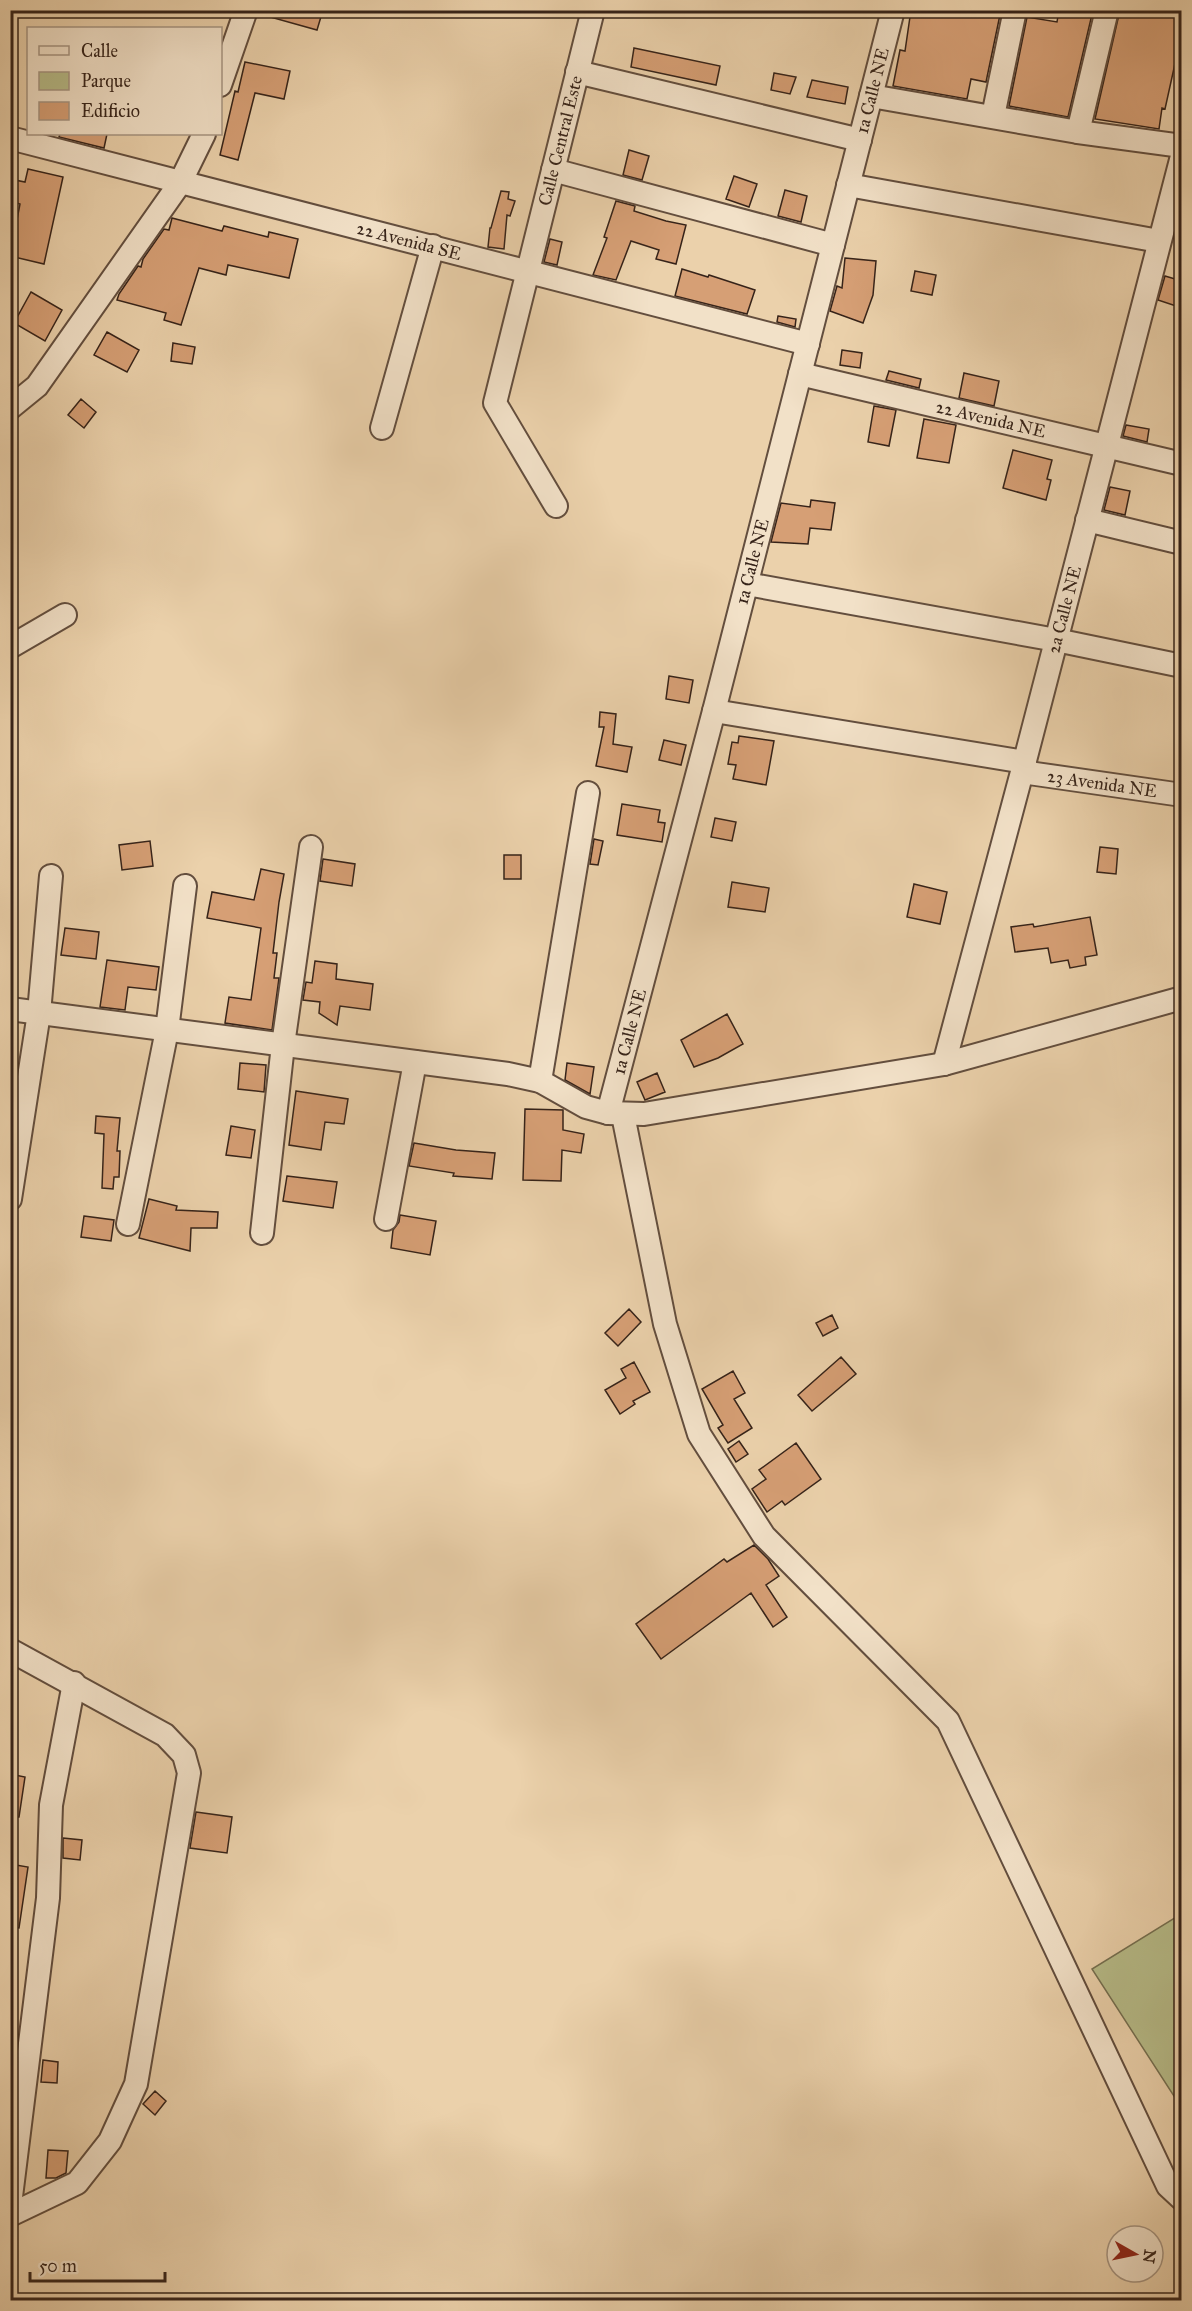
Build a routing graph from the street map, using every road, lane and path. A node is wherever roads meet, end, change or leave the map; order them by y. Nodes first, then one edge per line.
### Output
1 (246, 10) edge
2 (593, 10) edge
3 (893, 10) edge
4 (1015, 10) edge
5 (1107, 10) edge
6 (577, 72) junction
7 (222, 80) edge
8 (871, 96) junction
9 (993, 116) junction
10 (1078, 132) junction
11 (204, 135) edge
12 (10, 138) edge
13 (860, 140) junction
14 (1182, 146) edge
15 (1182, 156) edge
16 (553, 170) junction
17 (180, 183) junction
18 (848, 185) junction
19 (1176, 200) edge
20 (1159, 242) junction
21 (833, 244) junction
22 (433, 246) junction
23 (528, 270) junction
24 (808, 344) junction
25 (800, 374) junction
26 (10, 408) edge
27 (382, 428) dead end
28 (1107, 446) junction
29 (1182, 464) edge
30 (556, 506) dead end
31 (1087, 520) junction
32 (1182, 543) edge
33 (747, 584) junction
34 (65, 615) dead end
35 (1056, 640) junction
36 (10, 647) edge
37 (1182, 666) edge
38 (714, 711) junction
39 (1023, 767) junction
40 (588, 793) dead end
41 (1182, 795) edge
42 (311, 847) dead end
43 (51, 876) dead end
44 (185, 886) dead end
45 (1182, 998) edge
46 (10, 1009) edge
47 (39, 1013) junction
48 (167, 1030) junction
49 (283, 1045) junction
50 (415, 1062) junction
51 (944, 1064) junction
52 (540, 1080) junction
53 (615, 1114) junction
54 (10, 1199) edge
55 (386, 1219) dead end
56 (128, 1224) dead end
57 (262, 1233) dead end
58 (10, 1650) edge
59 (74, 1683) junction
60 (1182, 2199) edge
61 (10, 2205) edge
62 (10, 2215) edge

1 - 7 street
2 - 6 street, Calle Central Este
3 - 8 street, 1a Calle NE
4 - 9 street
5 - 10 street
6 - 13 street
6 - 16 street, Calle Central Este
8 - 9 street
8 - 13 street, 1a Calle NE
9 - 10 street
10 - 14 street
11 - 17 street
12 - 17 street, 22 Avenida SE
13 - 18 street, 1a Calle NE
15 - 19 street, 2a Calle NE
16 - 21 street
16 - 23 street, Calle Central Este
17 - 22 street, 22 Avenida SE
17 - 26 street
18 - 20 street
18 - 21 street, 1a Calle NE
19 - 20 street, 2a Calle NE
20 - 28 street, 2a Calle NE
21 - 24 street, 1a Calle NE
22 - 23 street, 22 Avenida SE
22 - 27 street
23 - 24 street, 22 Avenida SE
23 - 30 street, Calle Central Este
24 - 25 street, 1a Calle NE
25 - 28 street, 22 Avenida NE
25 - 33 street, 1a Calle NE
28 - 29 street, 22 Avenida NE
28 - 31 street, 2a Calle NE
31 - 32 street
31 - 35 street, 2a Calle NE
33 - 35 street
33 - 38 street, 1a Calle NE
34 - 36 street
35 - 37 street
35 - 39 street, 2a Calle NE
38 - 39 street, 23 Avenida NE
38 - 53 street, 1a Calle NE
39 - 41 street, 23 Avenida NE
39 - 51 street, 2a Calle NE
40 - 52 street
42 - 49 street
43 - 47 street
44 - 48 street
45 - 51 street
46 - 47 street
47 - 48 street
47 - 54 street
48 - 49 street
48 - 56 street
49 - 50 street
49 - 57 street
50 - 52 street
50 - 55 street
51 - 53 street
52 - 53 street
53 - 60 street
58 - 59 street
59 - 61 street
59 - 62 street

